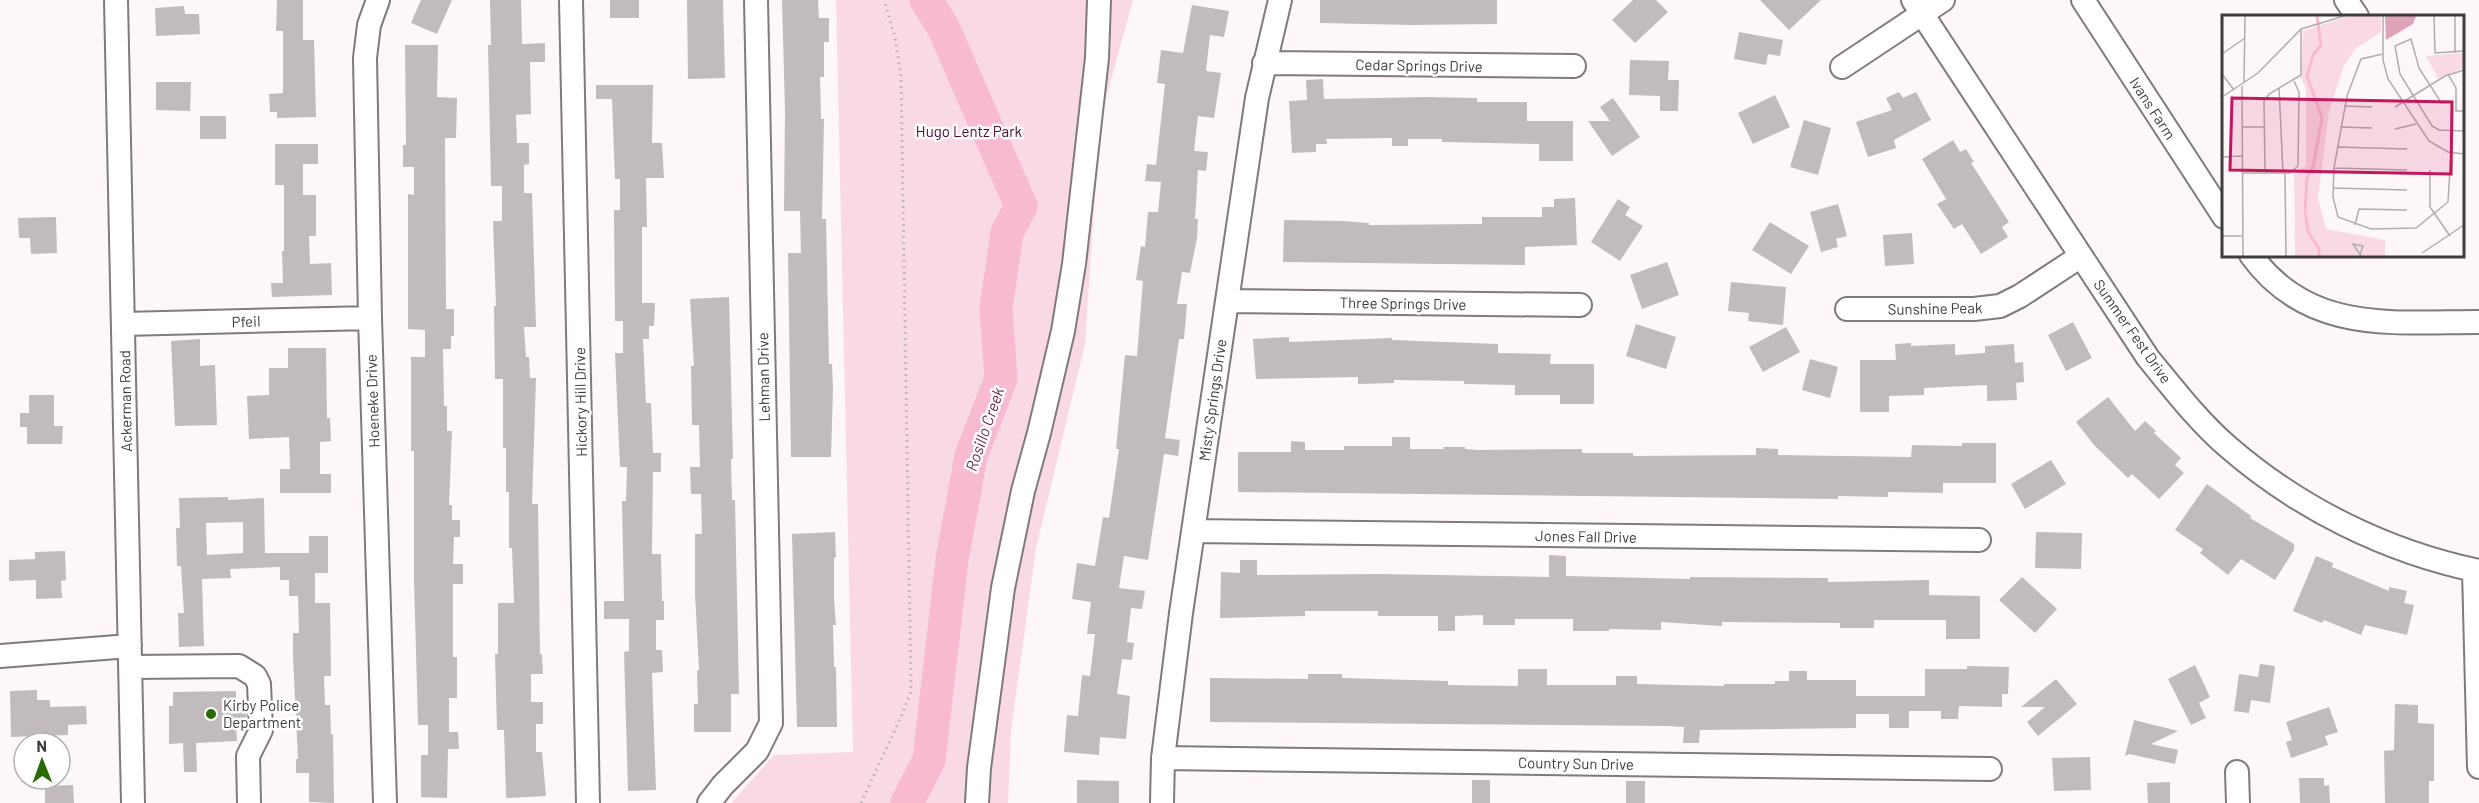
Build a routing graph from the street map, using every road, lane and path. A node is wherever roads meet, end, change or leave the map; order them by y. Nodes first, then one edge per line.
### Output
1 (116, 0) edge
2 (378, 0) edge
3 (572, 0) edge
4 (756, 0) edge
5 (884, 0) edge
6 (1099, 0) edge
7 (1280, 0) edge
8 (1943, 0) edge
9 (2083, 0) edge
10 (2346, 0) edge
11 (1918, 7) edge
12 (2356, 15) edge
13 (1264, 63) junction
14 (1574, 66) dead end
15 (1842, 67) dead end
16 (2222, 214) edge
17 (2081, 256) junction
18 (2252, 256) edge
19 (1227, 301) junction
20 (1580, 305) dead end
21 (1846, 309) dead end
22 (370, 318) junction
23 (2479, 322) edge
24 (123, 324) junction
25 (1193, 531) junction
26 (1980, 540) dead end
27 (2477, 571) edge
28 (0, 656) edge
29 (131, 656) junction
30 (1163, 758) junction
31 (2479, 766) edge
32 (1990, 769) dead end
33 (2237, 772) dead end
34 (133, 803) edge
35 (249, 803) edge
36 (385, 803) edge
37 (588, 803) edge
38 (709, 803) edge
39 (861, 803) edge
40 (977, 803) edge
41 (1162, 803) edge
42 (2238, 803) edge

1 - 24 street, Ackerman Road
2 - 22 street, Hoeneke Drive
3 - 37 street, Hickory Hill Drive
4 - 38 street, Lehman Drive
5 - 39 path
6 - 40 street
7 - 13 street, Misty Springs Drive
8 - 11 street
9 - 16 street, Ivans Farm
10 - 12 street
11 - 15 street
11 - 17 street, Summer Fest Drive
13 - 14 street, Cedar Springs Drive
13 - 19 street, Misty Springs Drive
17 - 21 street, Sunshine Peak
17 - 27 street, Summer Fest Drive
18 - 23 street
19 - 20 street, Three Springs Drive
19 - 25 street, Misty Springs Drive
22 - 24 street, Pfeil
22 - 36 street, Hoeneke Drive
24 - 29 street, Ackerman Road
25 - 26 street, Jones Fall Drive
25 - 30 street, Misty Springs Drive
27 - 31 street
28 - 29 street
29 - 34 street, Ackerman Road
29 - 35 street
30 - 32 street, Country Sun Drive
30 - 41 street, Misty Springs Drive
33 - 42 street

